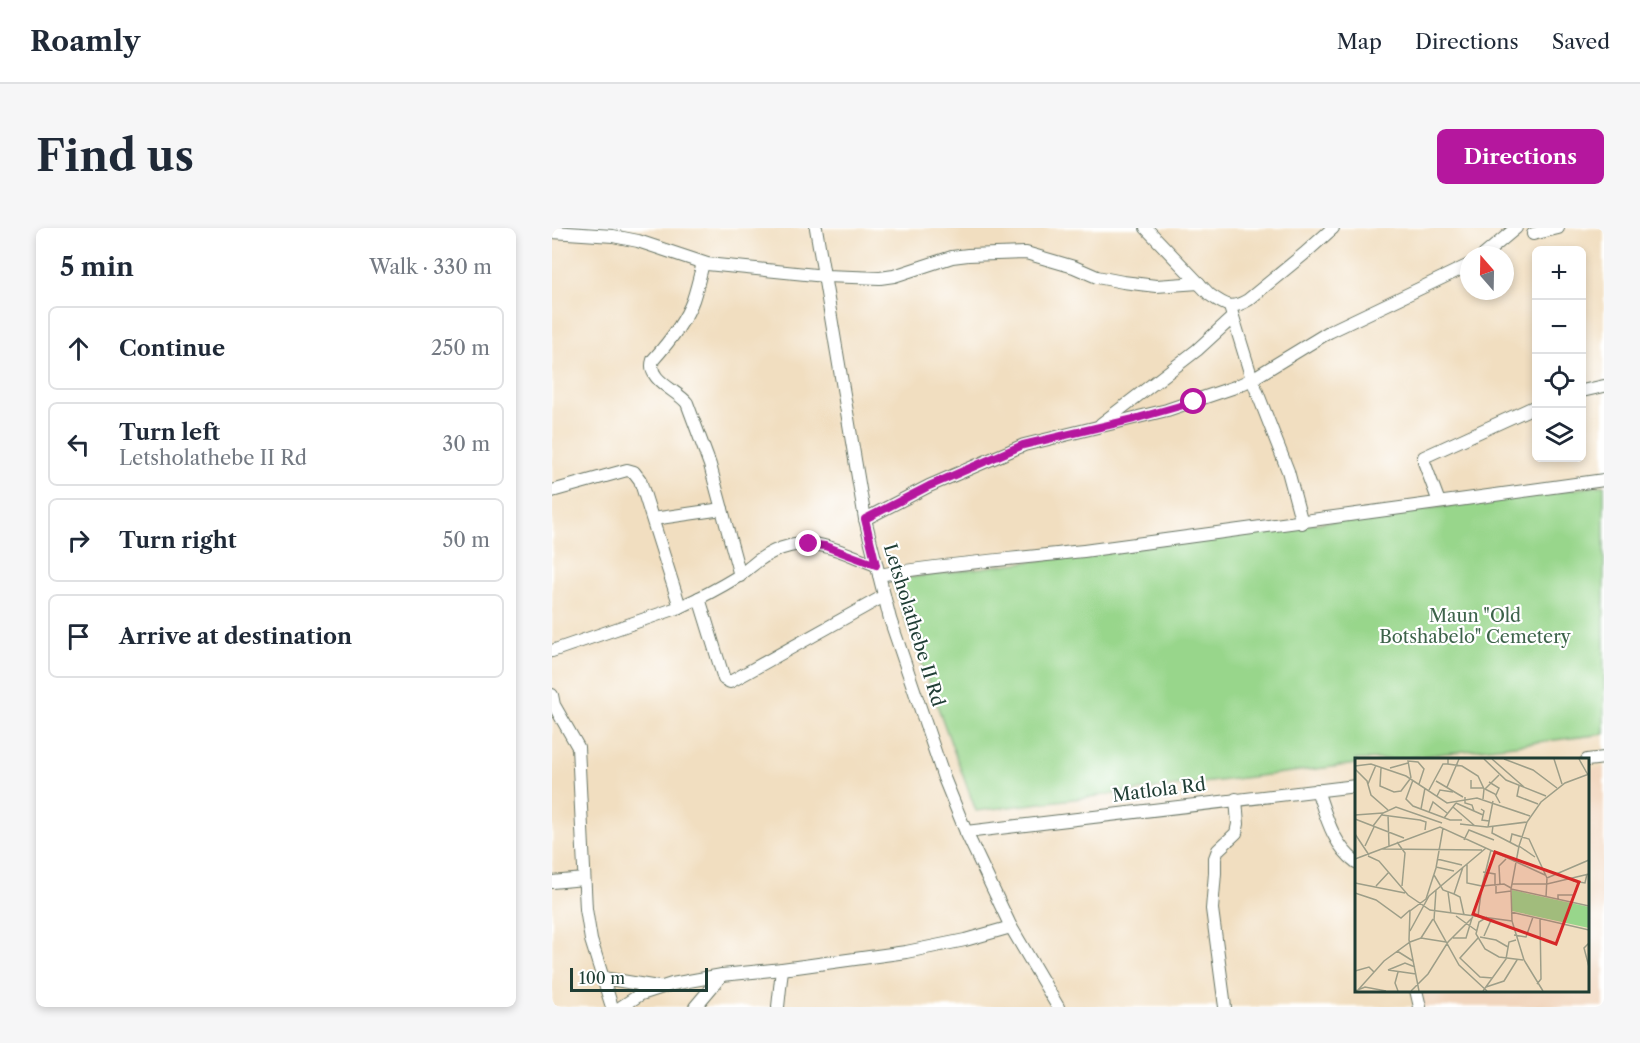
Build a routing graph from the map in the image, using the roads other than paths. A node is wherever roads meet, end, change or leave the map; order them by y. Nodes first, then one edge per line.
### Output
1 (816, 228) edge
2 (1146, 228) edge
3 (1333, 228) edge
4 (1516, 228) edge
5 (1558, 228) edge
6 (552, 232) edge
7 (1533, 234) dead end
8 (1495, 246) edge
9 (703, 263) junction
10 (1460, 269) edge
11 (825, 276) junction
12 (1199, 283) junction
13 (1232, 312) junction
14 (1252, 379) junction
15 (1604, 386) edge
16 (1586, 390) edge
17 (1532, 408) edge
18 (1095, 428) junction
19 (1604, 480) edge
20 (552, 491) edge
21 (1439, 502) junction
22 (722, 510) junction
23 (653, 519) junction
24 (865, 519) junction
25 (1302, 523) junction
26 (877, 570) junction
27 (740, 576) junction
28 (884, 596) junction
29 (699, 598) junction
30 (680, 607) junction
31 (552, 651) edge
32 (552, 696) edge
33 (1604, 758) edge
34 (1589, 759) edge
35 (1355, 786) edge
36 (1317, 790) junction
37 (1236, 799) junction
38 (966, 831) junction
39 (1355, 861) edge
40 (584, 879) junction
41 (552, 882) edge
42 (1011, 927) junction
43 (782, 969) junction
44 (722, 975) junction
45 (603, 978) junction
46 (661, 987) junction
47 (1416, 992) edge
48 (612, 1007) edge
49 (621, 1007) edge
50 (695, 1007) edge
51 (778, 1007) edge
52 (1058, 1007) edge
53 (1225, 1007) edge
54 (1420, 1007) edge

1 - 11 street, Letsholathebe II Rd
2 - 12 street
3 - 13 street
4 - 8 street
5 - 7 street
6 - 9 street
9 - 11 street
9 - 22 street
10 - 14 street
11 - 12 street
11 - 24 street, Letsholathebe II Rd
12 - 13 street
13 - 14 street
13 - 18 street
14 - 18 street
14 - 25 street
15 - 16 street
17 - 21 street
18 - 24 street
19 - 21 street
20 - 23 street
21 - 25 street
22 - 23 street
22 - 27 street
23 - 30 street
24 - 26 street, Letsholathebe II Rd
25 - 26 street
26 - 27 street
26 - 28 street, Letsholathebe II Rd
27 - 29 street
28 - 29 street
28 - 38 street, Letsholathebe II Rd
29 - 30 street
30 - 31 street
32 - 40 street
33 - 34 street
35 - 36 street, Matlola Rd
36 - 37 street, Matlola Rd
36 - 39 street
37 - 38 street, Matlola Rd
37 - 53 street
38 - 42 street, Letsholathebe II Rd
40 - 41 street
40 - 45 street
42 - 43 street
42 - 52 street, Letsholathebe II Rd
43 - 44 street
43 - 51 street
44 - 46 street
44 - 50 street
45 - 46 street
45 - 48 street
46 - 49 street
47 - 54 street

